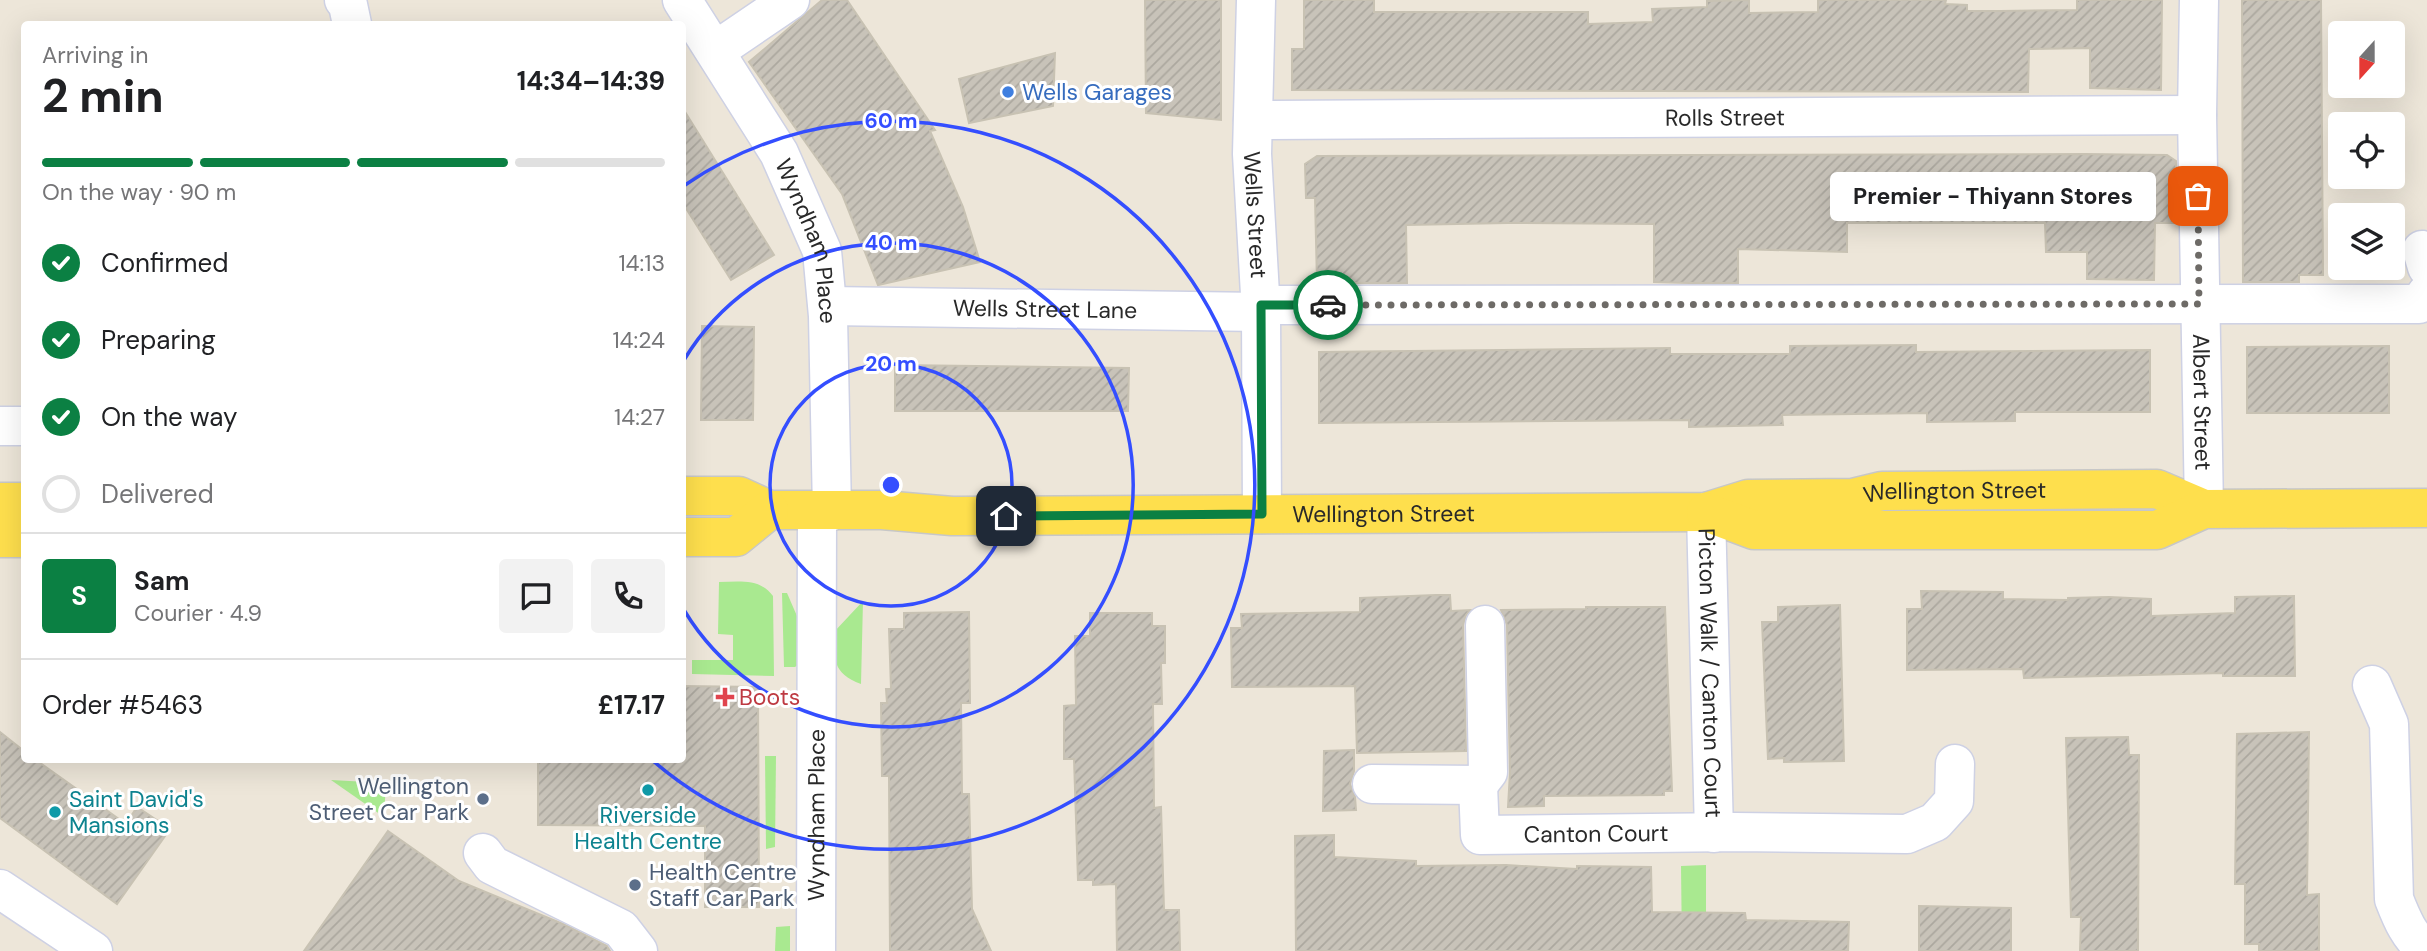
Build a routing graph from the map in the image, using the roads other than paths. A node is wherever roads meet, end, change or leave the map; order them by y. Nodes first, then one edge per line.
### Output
1 (344, 0) edge
2 (682, 0) edge
3 (790, 0) edge
4 (1256, 0) edge
5 (2199, 0) edge
6 (351, 21) edge
7 (715, 51) junction
8 (2197, 115) junction
9 (1254, 120) junction
10 (2427, 293) edge
11 (2199, 304) junction
12 (828, 306) junction
13 (1261, 308) junction
14 (0, 426) edge
15 (21, 426) edge
16 (686, 496) edge
17 (0, 502) edge
18 (21, 502) edge
19 (2427, 508) edge
20 (2204, 509) junction
21 (769, 510) junction
22 (824, 511) junction
23 (1706, 512) junction
24 (1262, 514) junction
25 (686, 537) edge
26 (0, 538) edge
27 (21, 538) edge
28 (1485, 625) dead end
29 (2372, 685) dead end
30 (1955, 764) dead end
31 (1372, 785) dead end
32 (1478, 785) junction
33 (1714, 833) junction
34 (483, 853) dead end
35 (2, 894) edge
36 (2427, 949) edge
37 (93, 951) edge
38 (638, 951) edge
39 (816, 951) edge

1 - 6 street
2 - 7 street, Wyndham Place
3 - 7 street
4 - 9 street, Wells Street
5 - 8 street, Albert Street
7 - 12 street, Wyndham Place
8 - 9 street, Rolls Street
8 - 11 street, Albert Street
9 - 13 street, Wells Street
10 - 11 street, Wells Street Lane
11 - 13 street, Wells Street Lane
11 - 20 street, Albert Street
12 - 13 street, Wells Street Lane
12 - 22 street, Wyndham Place
13 - 24 street, Wells Street
14 - 15 street
16 - 21 main road, Wellington Street
17 - 18 main road
19 - 20 main road, Wellington Street
20 - 23 main road, Wellington Street
21 - 22 main road, Wellington Street
21 - 25 main road
22 - 24 main road, Wellington Street
22 - 39 street, Wyndham Place
23 - 24 main road, Wellington Street
23 - 33 street, Picton Walk / Canton Court
26 - 27 main road
28 - 32 street
29 - 36 street
30 - 33 street, Canton Court
31 - 32 street
32 - 33 street, Canton Court
34 - 38 street
35 - 37 street

